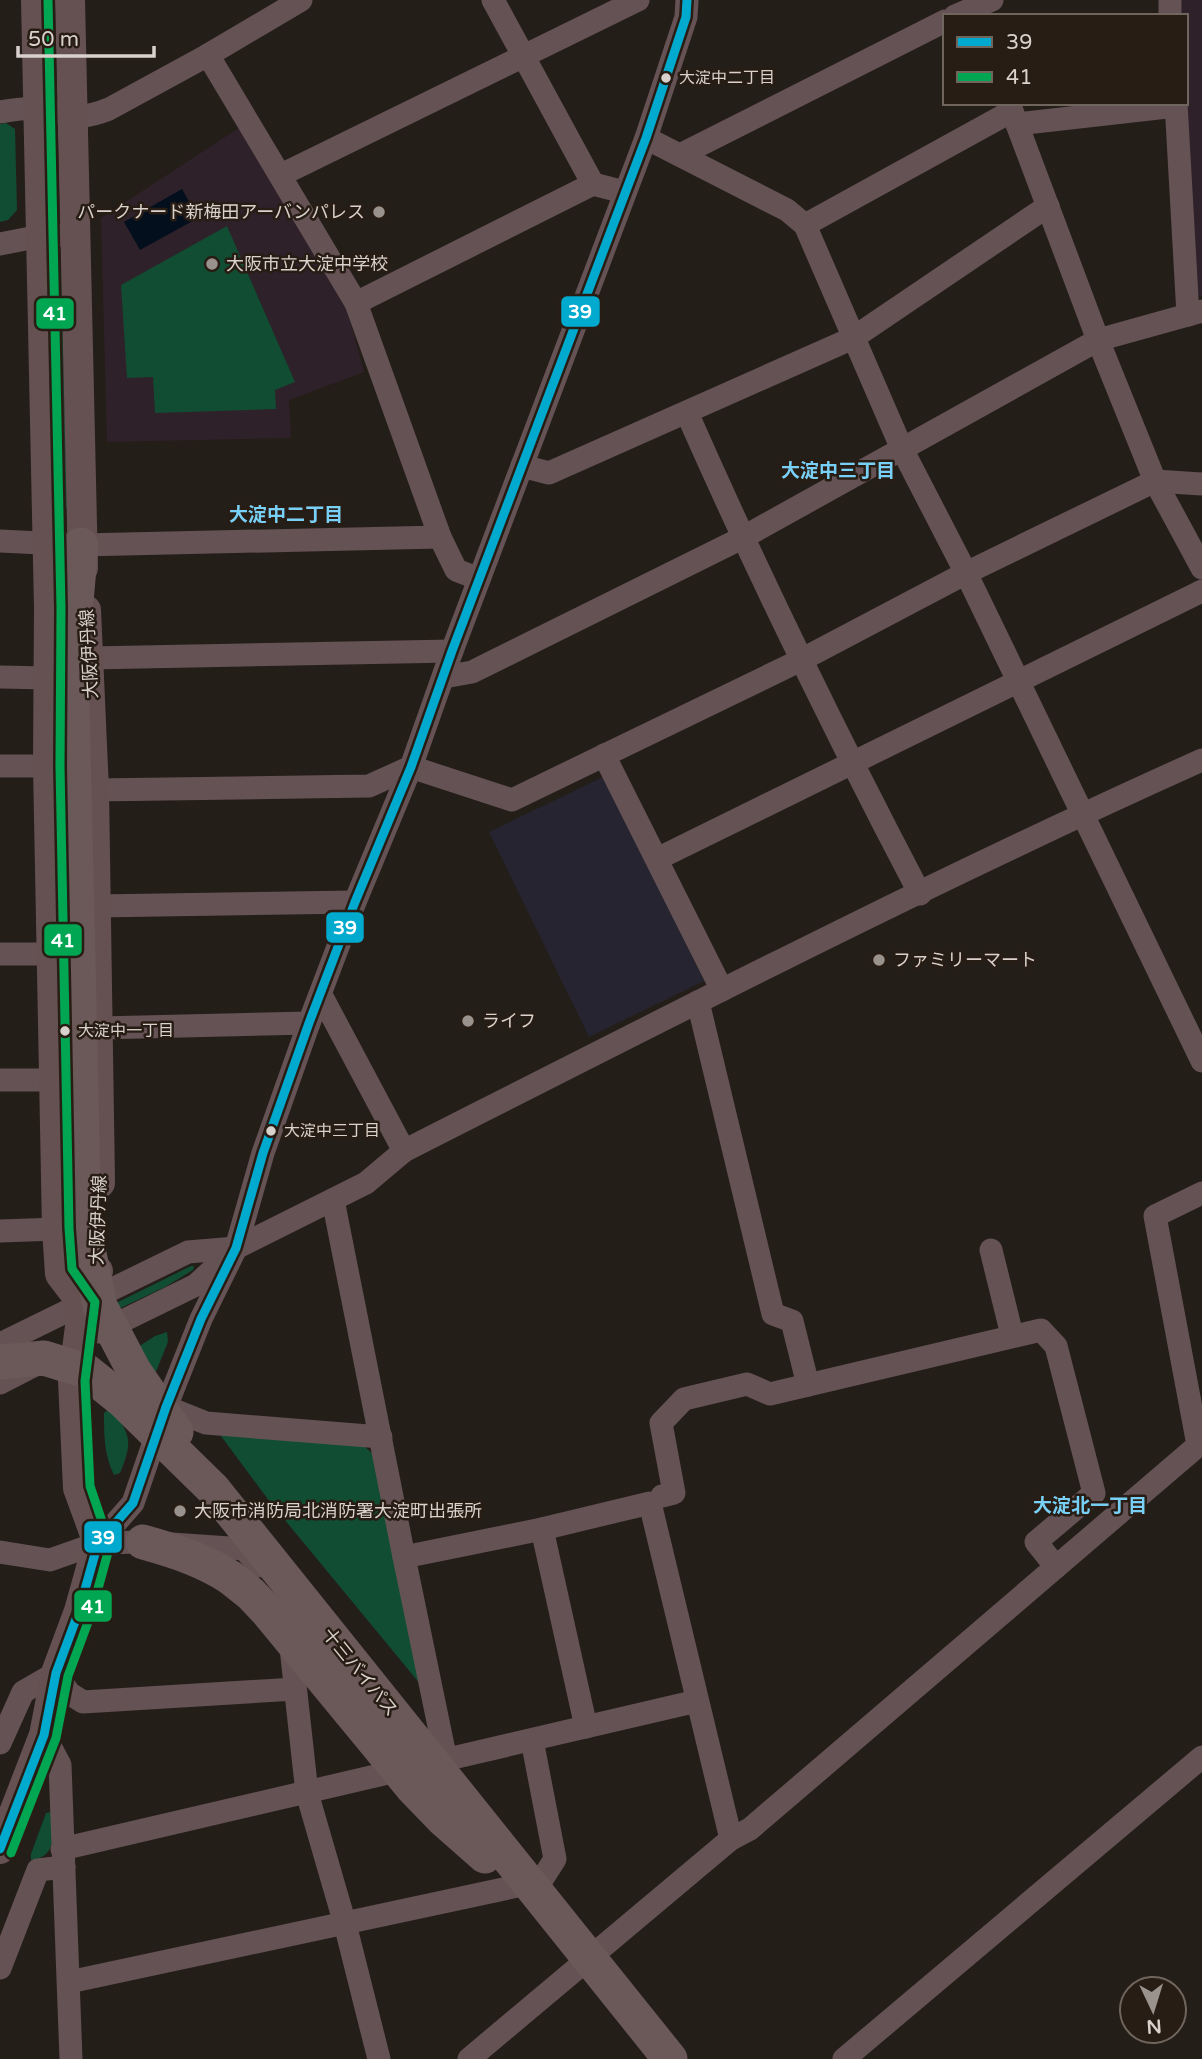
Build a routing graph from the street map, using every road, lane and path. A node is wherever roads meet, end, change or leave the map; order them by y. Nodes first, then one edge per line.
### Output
1 (36, 0) edge
2 (70, 0) edge
3 (300, 0) edge
4 (493, 0) edge
5 (638, 0) edge
6 (687, 0) edge
7 (943, 22) edge
8 (208, 55) junction
9 (523, 55) junction
10 (1176, 105) edge
11 (38, 108) junction
12 (0, 112) edge
13 (1013, 113) edge
14 (72, 117) junction
15 (646, 138) junction
16 (680, 155) junction
17 (281, 175) junction
18 (593, 184) junction
19 (624, 192) junction
20 (1048, 206) junction
21 (805, 225) junction
22 (74, 235) junction
23 (41, 236) junction
24 (0, 244) edge
25 (356, 303) junction
26 (1195, 313) edge
27 (853, 338) junction
28 (1098, 340) junction
29 (687, 413) junction
30 (902, 449) junction
31 (522, 466) junction
32 (1155, 481) junction
33 (1202, 484) edge
34 (440, 537) junction
35 (742, 538) junction
36 (0, 541) edge
37 (64, 544) junction
38 (1202, 568) edge
39 (966, 573) junction
40 (479, 579) junction
41 (1202, 591) edge
42 (452, 651) junction
43 (90, 658) junction
44 (801, 660) junction
45 (0, 677) edge
46 (444, 677) junction
47 (48, 678) junction
48 (1018, 683) junction
49 (604, 755) junction
50 (1202, 760) edge
51 (852, 762) junction
52 (0, 766) edge
53 (48, 766) junction
54 (411, 766) junction
55 (94, 790) junction
56 (1082, 813) junction
57 (657, 859) junction
58 (920, 894) junction
59 (355, 902) junction
60 (96, 906) junction
61 (0, 954) edge
62 (52, 954) junction
63 (722, 990) junction
64 (321, 995) junction
65 (698, 1002) junction
66 (89, 1014) junction
67 (309, 1023) junction
68 (1202, 1061) edge
69 (0, 1080) edge
70 (55, 1080) junction
71 (404, 1151) junction
72 (1202, 1193) edge
73 (333, 1200) junction
74 (57, 1229) junction
75 (0, 1231) edge
76 (236, 1248) junction
77 (991, 1250) dead end
78 (83, 1304) junction
79 (1012, 1335) junction
80 (78, 1343) junction
81 (0, 1344) edge
82 (0, 1362) edge
83 (0, 1383) edge
84 (808, 1385) junction
85 (166, 1407) junction
86 (381, 1437) junction
87 (1200, 1443) edge
88 (213, 1489) junction
89 (662, 1496) dead end
90 (542, 1529) junction
91 (143, 1542) junction
92 (98, 1543) junction
93 (0, 1552) edge
94 (404, 1557) junction
95 (1056, 1567) junction
96 (56, 1672) junction
97 (295, 1689) junction
98 (696, 1701) junction
99 (586, 1727) junction
100 (3, 1730) edge
101 (44, 1735) junction
102 (532, 1740) junction
103 (1202, 1757) edge
104 (446, 1760) junction
105 (307, 1793) junction
106 (731, 1839) junction
107 (0, 1849) edge
108 (63, 1858) junction
109 (557, 1919) junction
110 (345, 1924) junction
111 (0, 1968) edge
112 (69, 1982) junction
113 (71, 2059) edge
114 (379, 2059) edge
115 (469, 2059) edge
116 (670, 2059) edge
117 (844, 2059) edge

1 - 11 main road, 大阪伊丹線
2 - 14 main road, 大阪伊丹線
3 - 8 street
4 - 9 street
5 - 9 street
6 - 15 street
7 - 16 street
8 - 14 street
8 - 17 street
9 - 17 street
9 - 18 street
10 - 13 street
10 - 26 street
11 - 12 street
11 - 14 street
11 - 23 main road, 大阪伊丹線
13 - 20 street
13 - 21 street
14 - 22 main road, 大阪伊丹線
15 - 16 street
15 - 19 street
16 - 21 street
17 - 25 street
18 - 19 street
18 - 25 street
19 - 31 street
20 - 27 street
20 - 28 street
21 - 27 street
22 - 23 street
22 - 37 main road, 大阪伊丹線
23 - 24 street
23 - 37 main road, 大阪伊丹線
25 - 34 street
26 - 28 street
27 - 29 street
27 - 30 street
28 - 30 street
28 - 32 street
29 - 31 street
29 - 35 street
30 - 35 street
30 - 39 street
31 - 40 street
32 - 33 street
32 - 38 street
32 - 39 street
34 - 37 street
34 - 40 street
35 - 44 street
35 - 46 street
36 - 37 street
37 - 43 main road, 大阪伊丹線
37 - 47 main road, 大阪伊丹線
37 - 66 highway
39 - 44 street
39 - 48 street
40 - 42 street
41 - 48 street
42 - 43 street
42 - 46 street
43 - 55 main road, 大阪伊丹線
44 - 49 street
44 - 51 street
45 - 47 street
46 - 54 street
47 - 53 main road, 大阪伊丹線
48 - 51 street
48 - 56 street
49 - 54 street
49 - 57 street
50 - 56 street
51 - 57 street
51 - 58 street
52 - 53 street
53 - 62 main road, 大阪伊丹線
54 - 55 street
54 - 59 street
55 - 60 main road, 大阪伊丹線
56 - 58 street
56 - 68 street
57 - 63 street
58 - 63 street
59 - 60 street
59 - 64 street
60 - 66 main road, 大阪伊丹線
61 - 62 street
62 - 70 main road, 大阪伊丹線
63 - 65 street
64 - 67 street
64 - 71 street
65 - 71 street
65 - 84 street
66 - 67 street
66 - 78 main road, 大阪伊丹線
66 - 88 highway, bridge
67 - 76 street
69 - 70 street
70 - 74 main road, 大阪伊丹線
71 - 73 street
72 - 87 street
73 - 76 street
73 - 86 street
74 - 75 street
74 - 78 main road, 大阪伊丹線
76 - 78 street
76 - 80 street
76 - 85 street
77 - 79 street
78 - 80 main road, 大阪伊丹線
78 - 81 street
79 - 84 street
79 - 95 street
80 - 83 street
80 - 92 main road, 大阪伊丹線
82 - 88 highway, 十三バイパス, bridge
84 - 89 street
85 - 86 street
85 - 92 street
86 - 94 street
87 - 95 street
88 - 109 highway, 十三バイパス, bridge
90 - 94 street
90 - 98 street
90 - 99 street
91 - 92 street
91 - 97 street
91 - 109 highway, bridge
92 - 93 street
92 - 96 main road
94 - 104 street
95 - 106 street
96 - 97 street
96 - 100 street
96 - 101 main road
97 - 105 street
98 - 99 street
98 - 106 street
99 - 102 street
101 - 107 main road
101 - 108 street
102 - 104 street
102 - 110 street
103 - 117 street
104 - 105 street
105 - 108 street
105 - 110 street
106 - 115 street
108 - 111 street
108 - 112 street
109 - 116 highway, 十三バイパス, bridge
110 - 112 street
110 - 114 street
112 - 113 street

